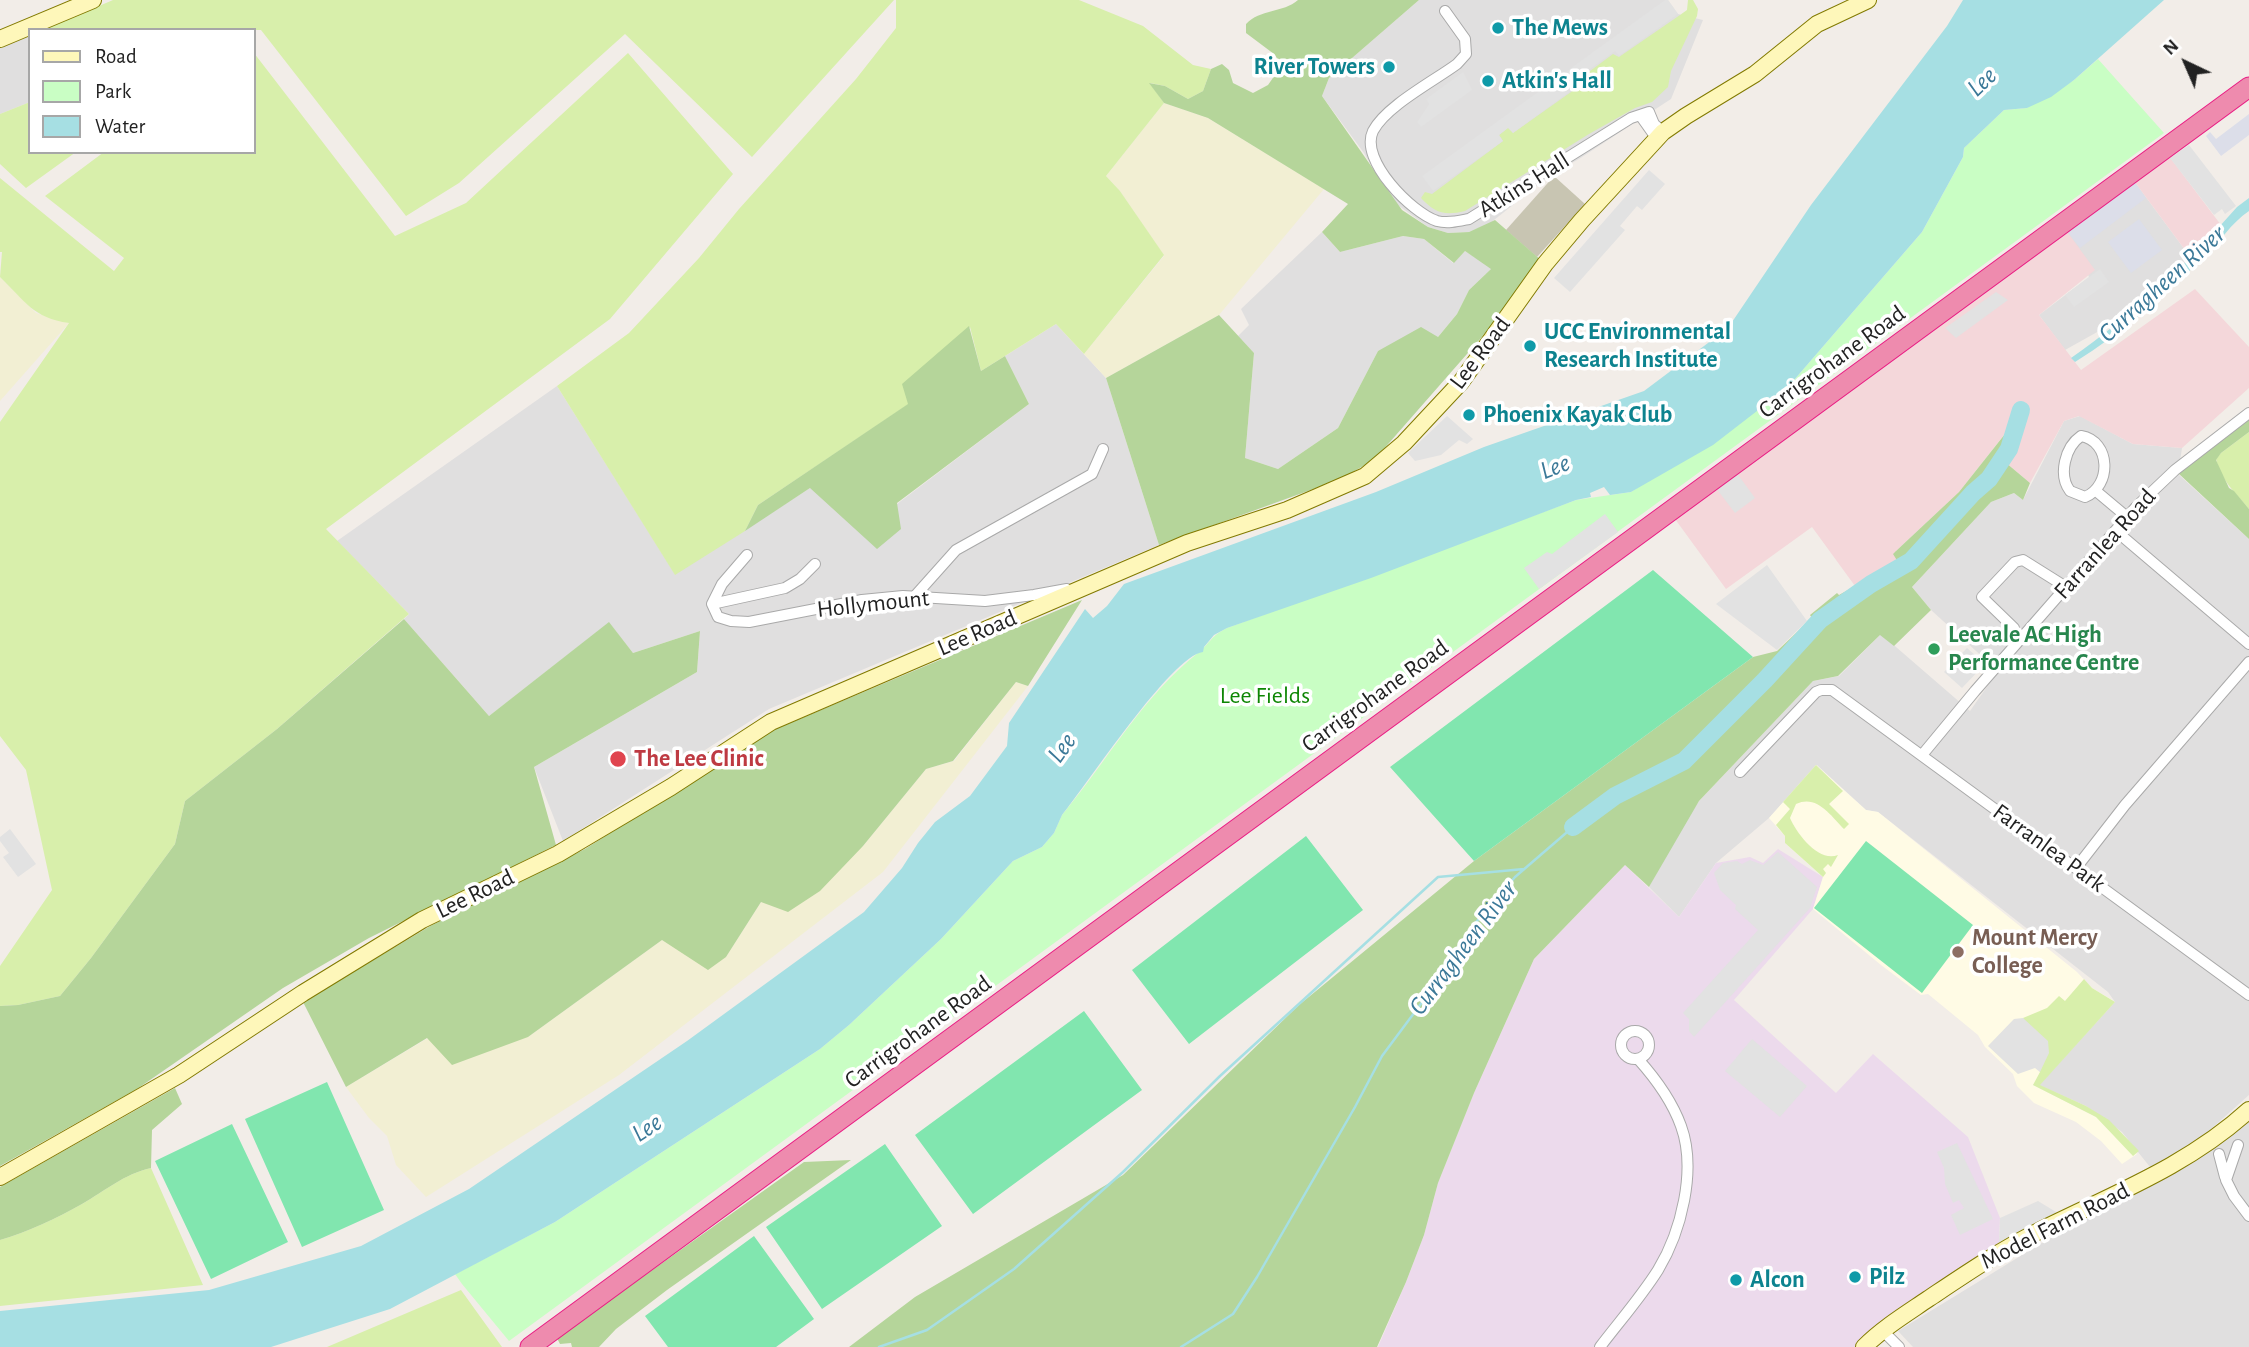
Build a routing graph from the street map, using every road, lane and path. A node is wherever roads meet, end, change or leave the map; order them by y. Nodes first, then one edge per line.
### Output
1 (93, 0) edge
2 (1868, 0) edge
3 (1445, 11) dead end
4 (0, 39) edge
5 (2249, 87) edge
6 (1660, 135) junction
7 (2249, 413) edge
8 (1103, 449) dead end
9 (2096, 491) junction
10 (2127, 517) junction
11 (2116, 531) junction
12 (747, 555) dead end
13 (815, 564) dead end
14 (1083, 587) junction
15 (2066, 587) junction
16 (914, 597) junction
17 (712, 604) junction
18 (2014, 628) dead end
19 (2249, 644) edge
20 (2249, 662) edge
21 (1922, 755) junction
22 (1740, 772) dead end
23 (2076, 868) junction
24 (2249, 995) edge
25 (1638, 1059) dead end
26 (2249, 1110) edge
27 (2238, 1145) dead end
28 (2219, 1154) dead end
29 (0, 1177) edge
30 (2226, 1180) junction
31 (2249, 1216) edge
32 (1882, 1330) junction
33 (531, 1347) edge
34 (1600, 1347) edge
35 (1864, 1347) edge
36 (1899, 1347) edge

1 - 4 street
2 - 6 street, Lee Road
3 - 6 street, Atkins Hall
5 - 33 highway, Carrigrohane Road
6 - 14 street, Lee Road
7 - 10 street, Farranlea Road
8 - 16 street
9 - 9 street
9 - 10 street
10 - 11 street, Farranlea Road
11 - 15 street, Farranlea Road
11 - 19 street
12 - 17 street
13 - 17 street, Hollymount
14 - 16 street, Hollymount
14 - 29 street, Lee Road
15 - 18 street
15 - 21 street, Farranlea Road
16 - 17 street, Hollymount
20 - 23 street
21 - 22 street, Farranlea Park
21 - 23 street, Farranlea Park
23 - 24 street, Farranlea Park
25 - 34 street
26 - 32 street, Model Farm Road
27 - 30 street
28 - 30 street
30 - 31 street
32 - 35 street, Model Farm Road
32 - 36 street

